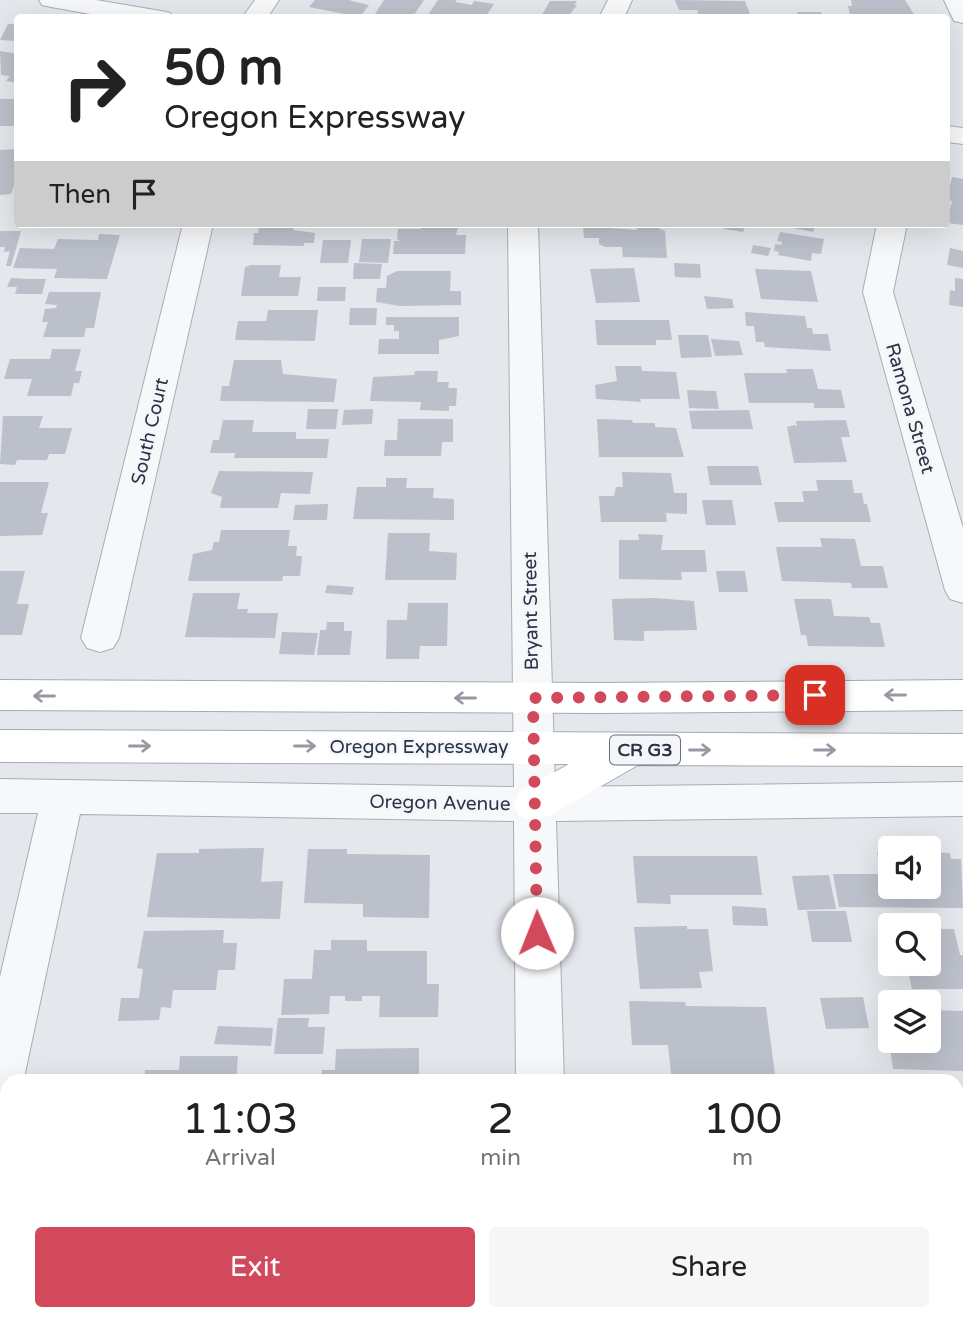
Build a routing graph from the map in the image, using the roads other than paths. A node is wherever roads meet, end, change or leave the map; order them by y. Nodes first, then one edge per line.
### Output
1 (51, 0) edge
2 (956, 0) edge
3 (137, 14) edge
4 (963, 16) edge
5 (197, 228) edge
6 (523, 228) edge
7 (891, 228) edge
8 (963, 590) edge
9 (100, 638) dead end
10 (0, 695) edge
11 (963, 695) edge
12 (533, 698) junction
13 (0, 746) edge
14 (534, 746) junction
15 (629, 750) junction
16 (963, 750) edge
17 (0, 796) edge
18 (63, 796) junction
19 (963, 799) edge
20 (534, 804) junction
21 (1, 1074) edge
22 (540, 1074) edge

1 - 3 street
2 - 4 street
5 - 9 street, South Court
6 - 12 street, Bryant Street
7 - 8 street, Ramona Street
12 -> 10 main road
11 -> 12 main road
12 - 14 street, Bryant Street
13 -> 14 main road, Oregon Expressway / CR G3
14 - 15 main road, Oregon Expressway / CR G3
14 - 20 street, Bryant Street
15 -> 16 main road, Oregon Expressway / CR G3
15 - 20 main road
17 - 18 street, Oregon Avenue
18 - 20 street, Oregon Avenue
18 - 21 street
19 - 20 street, Oregon Avenue
20 - 22 street, Bryant Street

